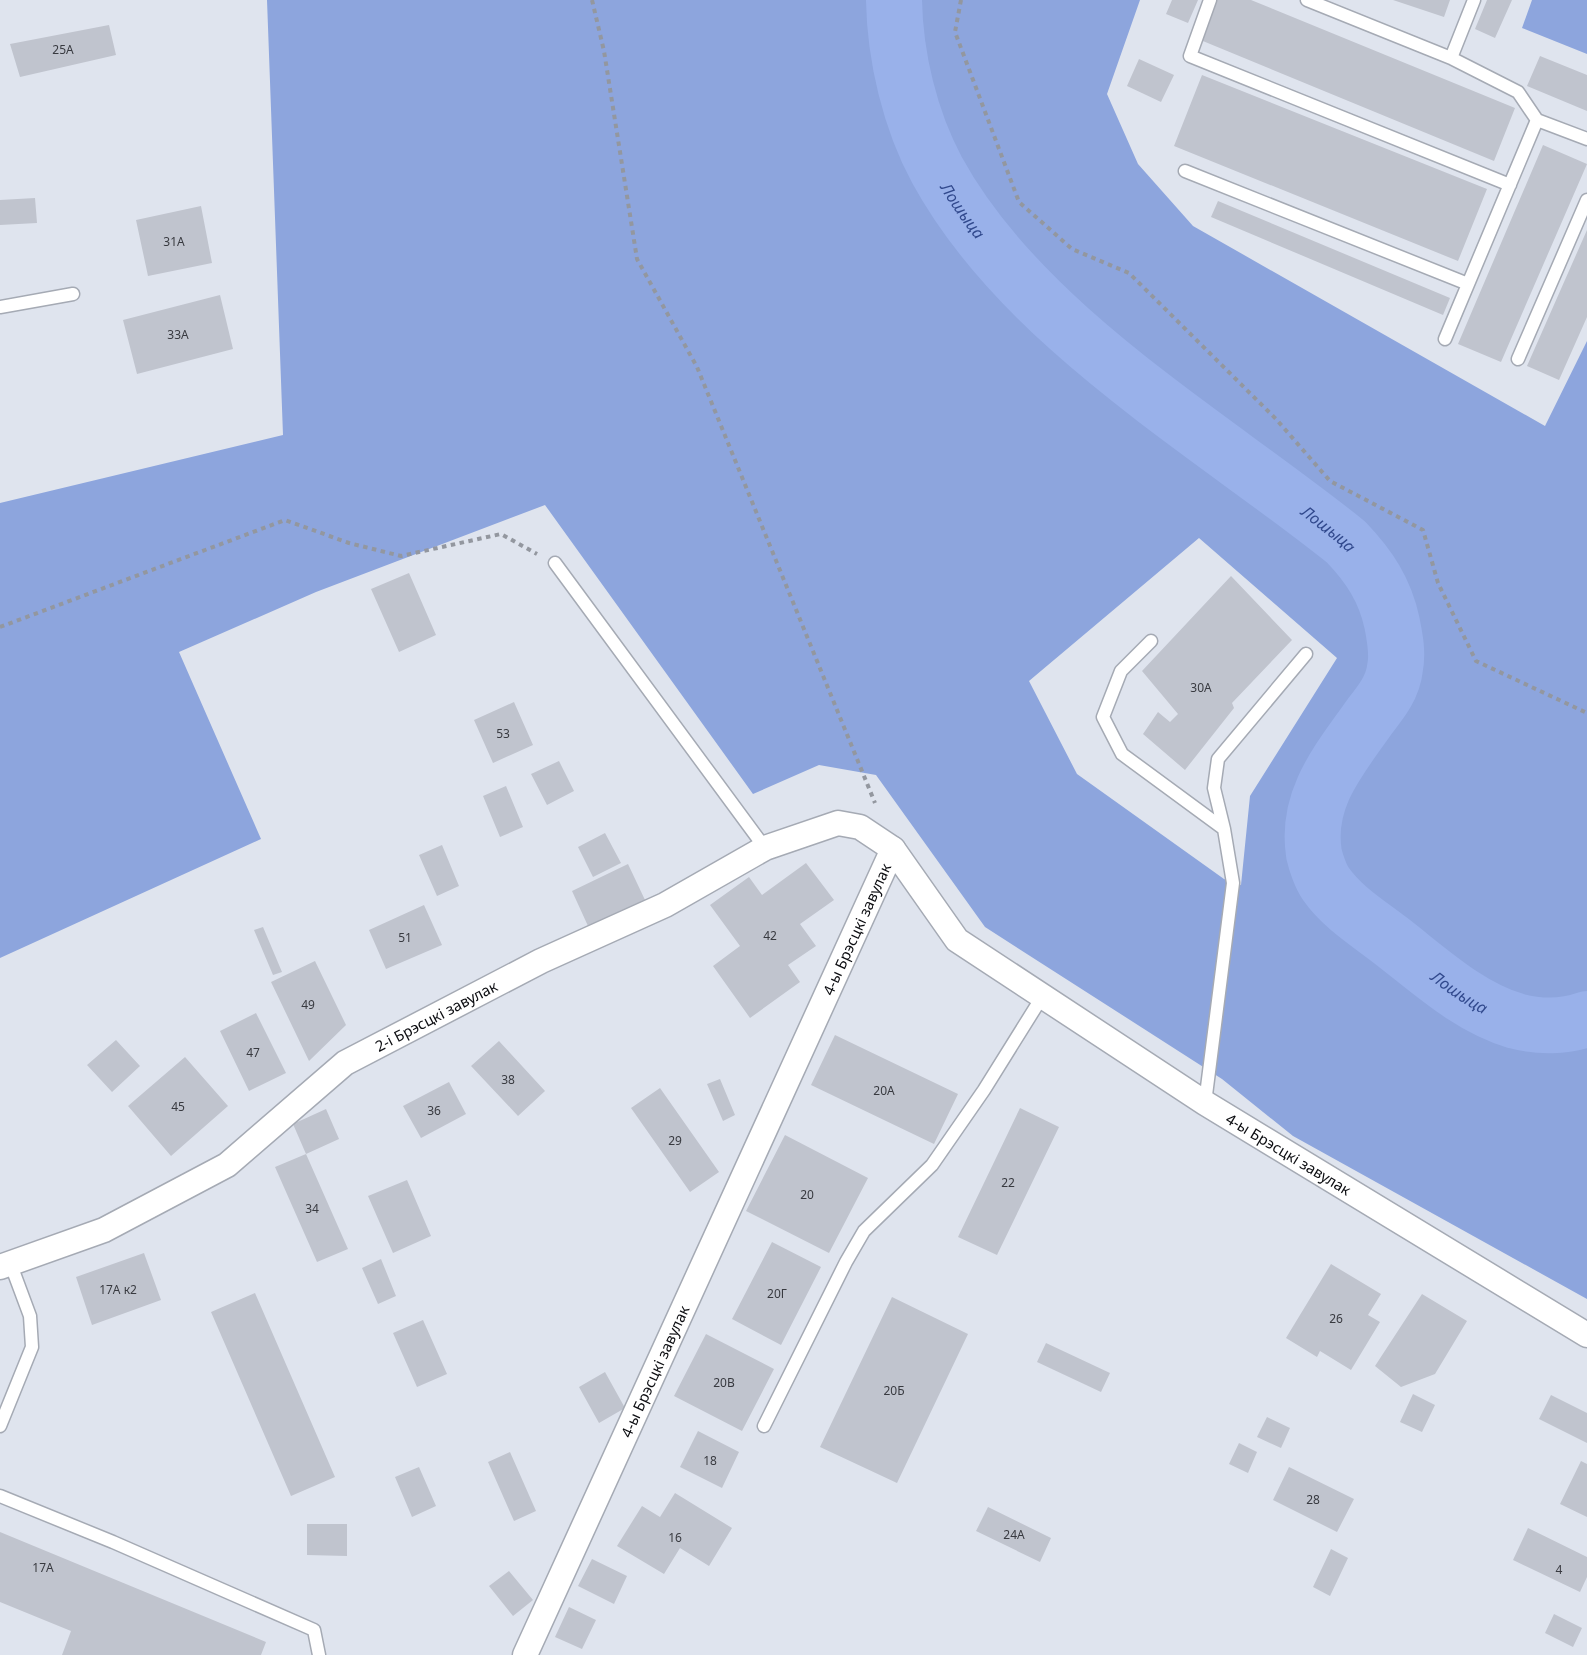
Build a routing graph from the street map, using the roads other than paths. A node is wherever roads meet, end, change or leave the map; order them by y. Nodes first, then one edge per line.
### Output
1 (1210, 0) edge
2 (1307, 0) edge
3 (1474, 0) edge
4 (1451, 58) junction
5 (1537, 120) junction
6 (1587, 139) edge
7 (1185, 171) dead end
8 (1510, 185) junction
9 (1587, 200) edge
10 (1468, 284) junction
11 (73, 294) dead end
12 (0, 307) edge
13 (1445, 339) dead end
14 (1518, 359) dead end
15 (555, 563) road end
16 (1150, 641) dead end
17 (1305, 654) dead end
18 (1224, 829) junction
19 (765, 848) junction
20 (893, 849) junction
21 (1042, 997) junction
22 (1205, 1103) junction
23 (5, 1266) edge
24 (1587, 1335) edge
25 (0, 1426) edge
26 (764, 1426) dead end
27 (0, 1496) edge
28 (319, 1655) edge
29 (525, 1655) edge

1 - 8 lane
2 - 4 lane
3 - 4 lane
4 - 5 lane
5 - 6 lane
5 - 8 lane
7 - 10 lane
8 - 10 lane
9 - 14 lane
10 - 13 lane
11 - 12 lane
15 - 19 lane
16 - 18 lane
17 - 18 lane
18 - 22 lane
19 - 20 street, 2-і Брэсцкі завулак
19 - 23 street, 2-і Брэсцкі завулак
20 - 21 street, 4-ы Брэсцкі завулак
20 - 29 street, 4-ы Брэсцкі завулак
21 - 22 street, 4-ы Брэсцкі завулак
21 - 26 lane
22 - 24 street, 4-ы Брэсцкі завулак
23 - 25 lane
27 - 28 lane

